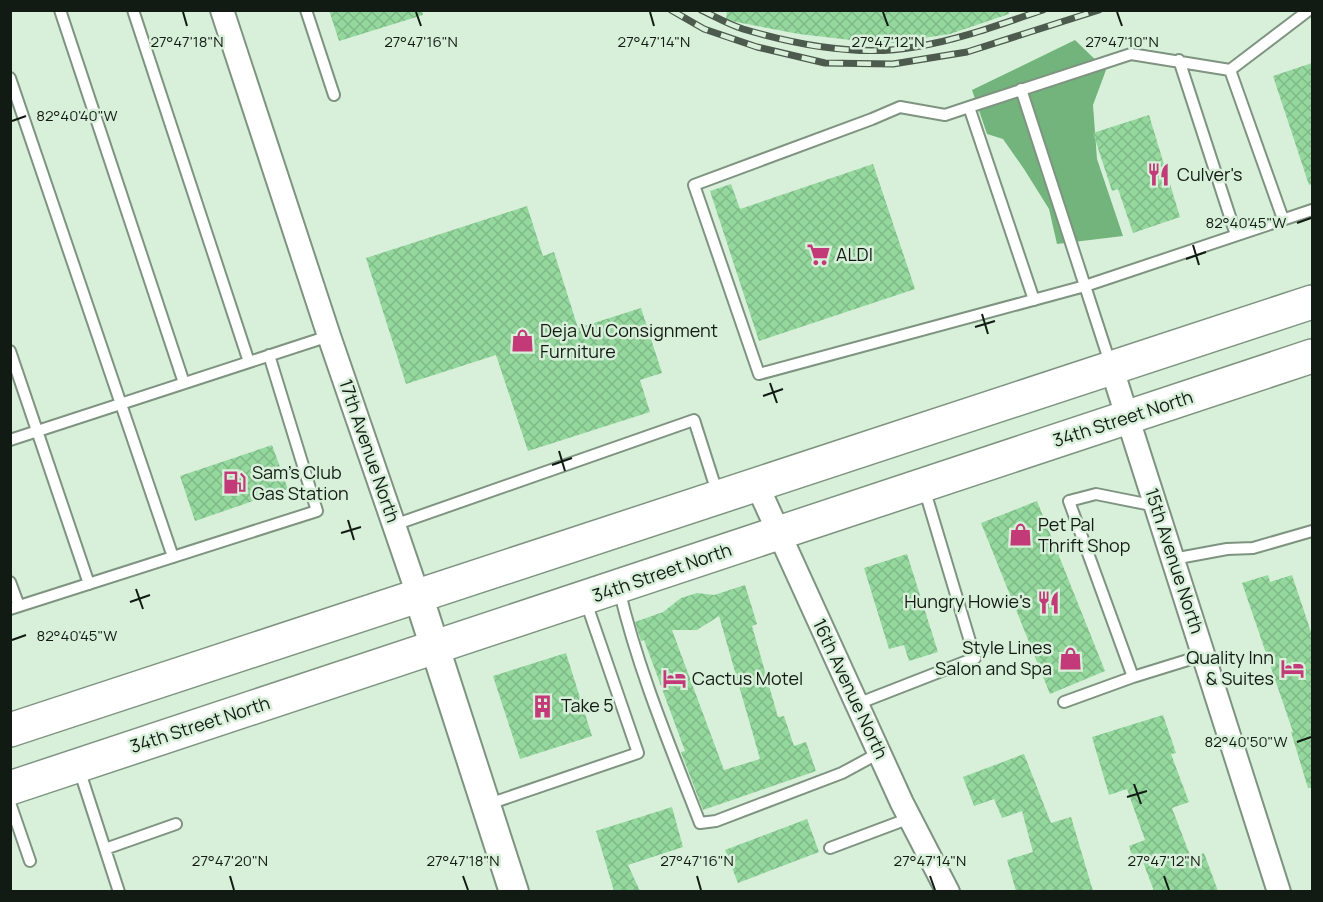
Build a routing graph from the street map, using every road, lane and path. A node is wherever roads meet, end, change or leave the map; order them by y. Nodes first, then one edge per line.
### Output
1 (60, 10) edge
2 (133, 10) edge
3 (222, 10) edge
4 (306, 10) edge
5 (1309, 10) edge
6 (1179, 60) junction
7 (1230, 70) junction
8 (10, 78) edge
9 (1021, 89) junction
10 (334, 95) dead end
11 (969, 107) junction
12 (1312, 210) edge
13 (1283, 219) junction
14 (1236, 235) junction
15 (1085, 286) junction
16 (1034, 300) junction
17 (1312, 303) edge
18 (329, 336) junction
19 (10, 351) edge
20 (268, 355) junction
21 (1312, 356) edge
22 (249, 362) junction
23 (1112, 369) junction
24 (184, 383) junction
25 (120, 404) junction
26 (1128, 417) junction
27 (37, 431) junction
28 (10, 440) edge
29 (757, 485) junction
30 (923, 485) junction
31 (718, 498) junction
32 (1156, 506) junction
33 (394, 525) junction
34 (1312, 531) edge
35 (778, 533) junction
36 (173, 557) junction
37 (1173, 559) junction
38 (10, 582) edge
39 (89, 584) junction
40 (619, 586) junction
41 (418, 595) junction
42 (585, 599) junction
43 (15, 608) edge
44 (436, 647) junction
45 (1204, 655) junction
46 (1133, 677) junction
47 (1064, 702) dead end
48 (857, 704) junction
49 (10, 730) edge
50 (879, 753) junction
51 (78, 766) junction
52 (10, 788) edge
53 (10, 803) edge
54 (485, 805) junction
55 (910, 818) junction
56 (176, 824) dead end
57 (830, 848) dead end
58 (105, 849) junction
59 (30, 861) dead end
60 (119, 891) edge
61 (514, 891) edge
62 (948, 891) edge
63 (1279, 891) edge

1 - 24 lane
2 - 22 lane
3 - 18 street, 17th Avenue North
4 - 10 lane
5 - 7 lane
6 - 7 lane
6 - 9 lane
6 - 14 lane
7 - 13 lane
8 - 25 lane
9 - 11 lane
9 - 15 lane
11 - 16 lane
11 - 16 lane
12 - 13 lane
13 - 14 lane
14 - 15 lane
15 - 16 lane
15 - 23 lane
17 - 23 highway
18 - 20 lane
18 - 33 street, 17th Avenue North
19 - 27 lane
20 - 22 lane
20 - 36 lane
21 - 26 highway, 34th Street North
22 - 24 lane
23 - 26 street, 15th Avenue North
23 - 29 highway
24 - 25 lane
25 - 27 lane
25 - 36 lane
26 - 30 highway, 34th Street North
26 - 32 street, 15th Avenue North
27 - 28 lane
27 - 39 lane
29 - 31 highway
29 - 35 street, 16th Avenue North
30 - 35 highway, 34th Street North
30 - 48 lane
31 - 33 lane
31 - 41 highway
32 - 37 street, 15th Avenue North
32 - 46 lane
33 - 41 street, 17th Avenue North
34 - 37 lane
35 - 40 highway, 34th Street North
35 - 48 street, 16th Avenue North
36 - 39 lane
37 - 45 street, 15th Avenue North
38 - 43 lane
39 - 43 lane
40 - 42 highway, 34th Street North
40 - 50 lane
41 - 44 street, 17th Avenue North
41 - 49 highway
42 - 44 highway, 34th Street North
42 - 54 lane
44 - 51 highway, 34th Street North
44 - 54 street, 17th Avenue North
45 - 46 lane
45 - 63 street, 15th Avenue North
46 - 47 lane
48 - 50 street, 16th Avenue North
50 - 55 street, 16th Avenue North
51 - 52 highway, 34th Street North
51 - 58 lane
53 - 59 lane
54 - 61 street, 17th Avenue North
55 - 57 lane
55 - 62 street, 16th Avenue North
56 - 58 lane
58 - 60 lane

